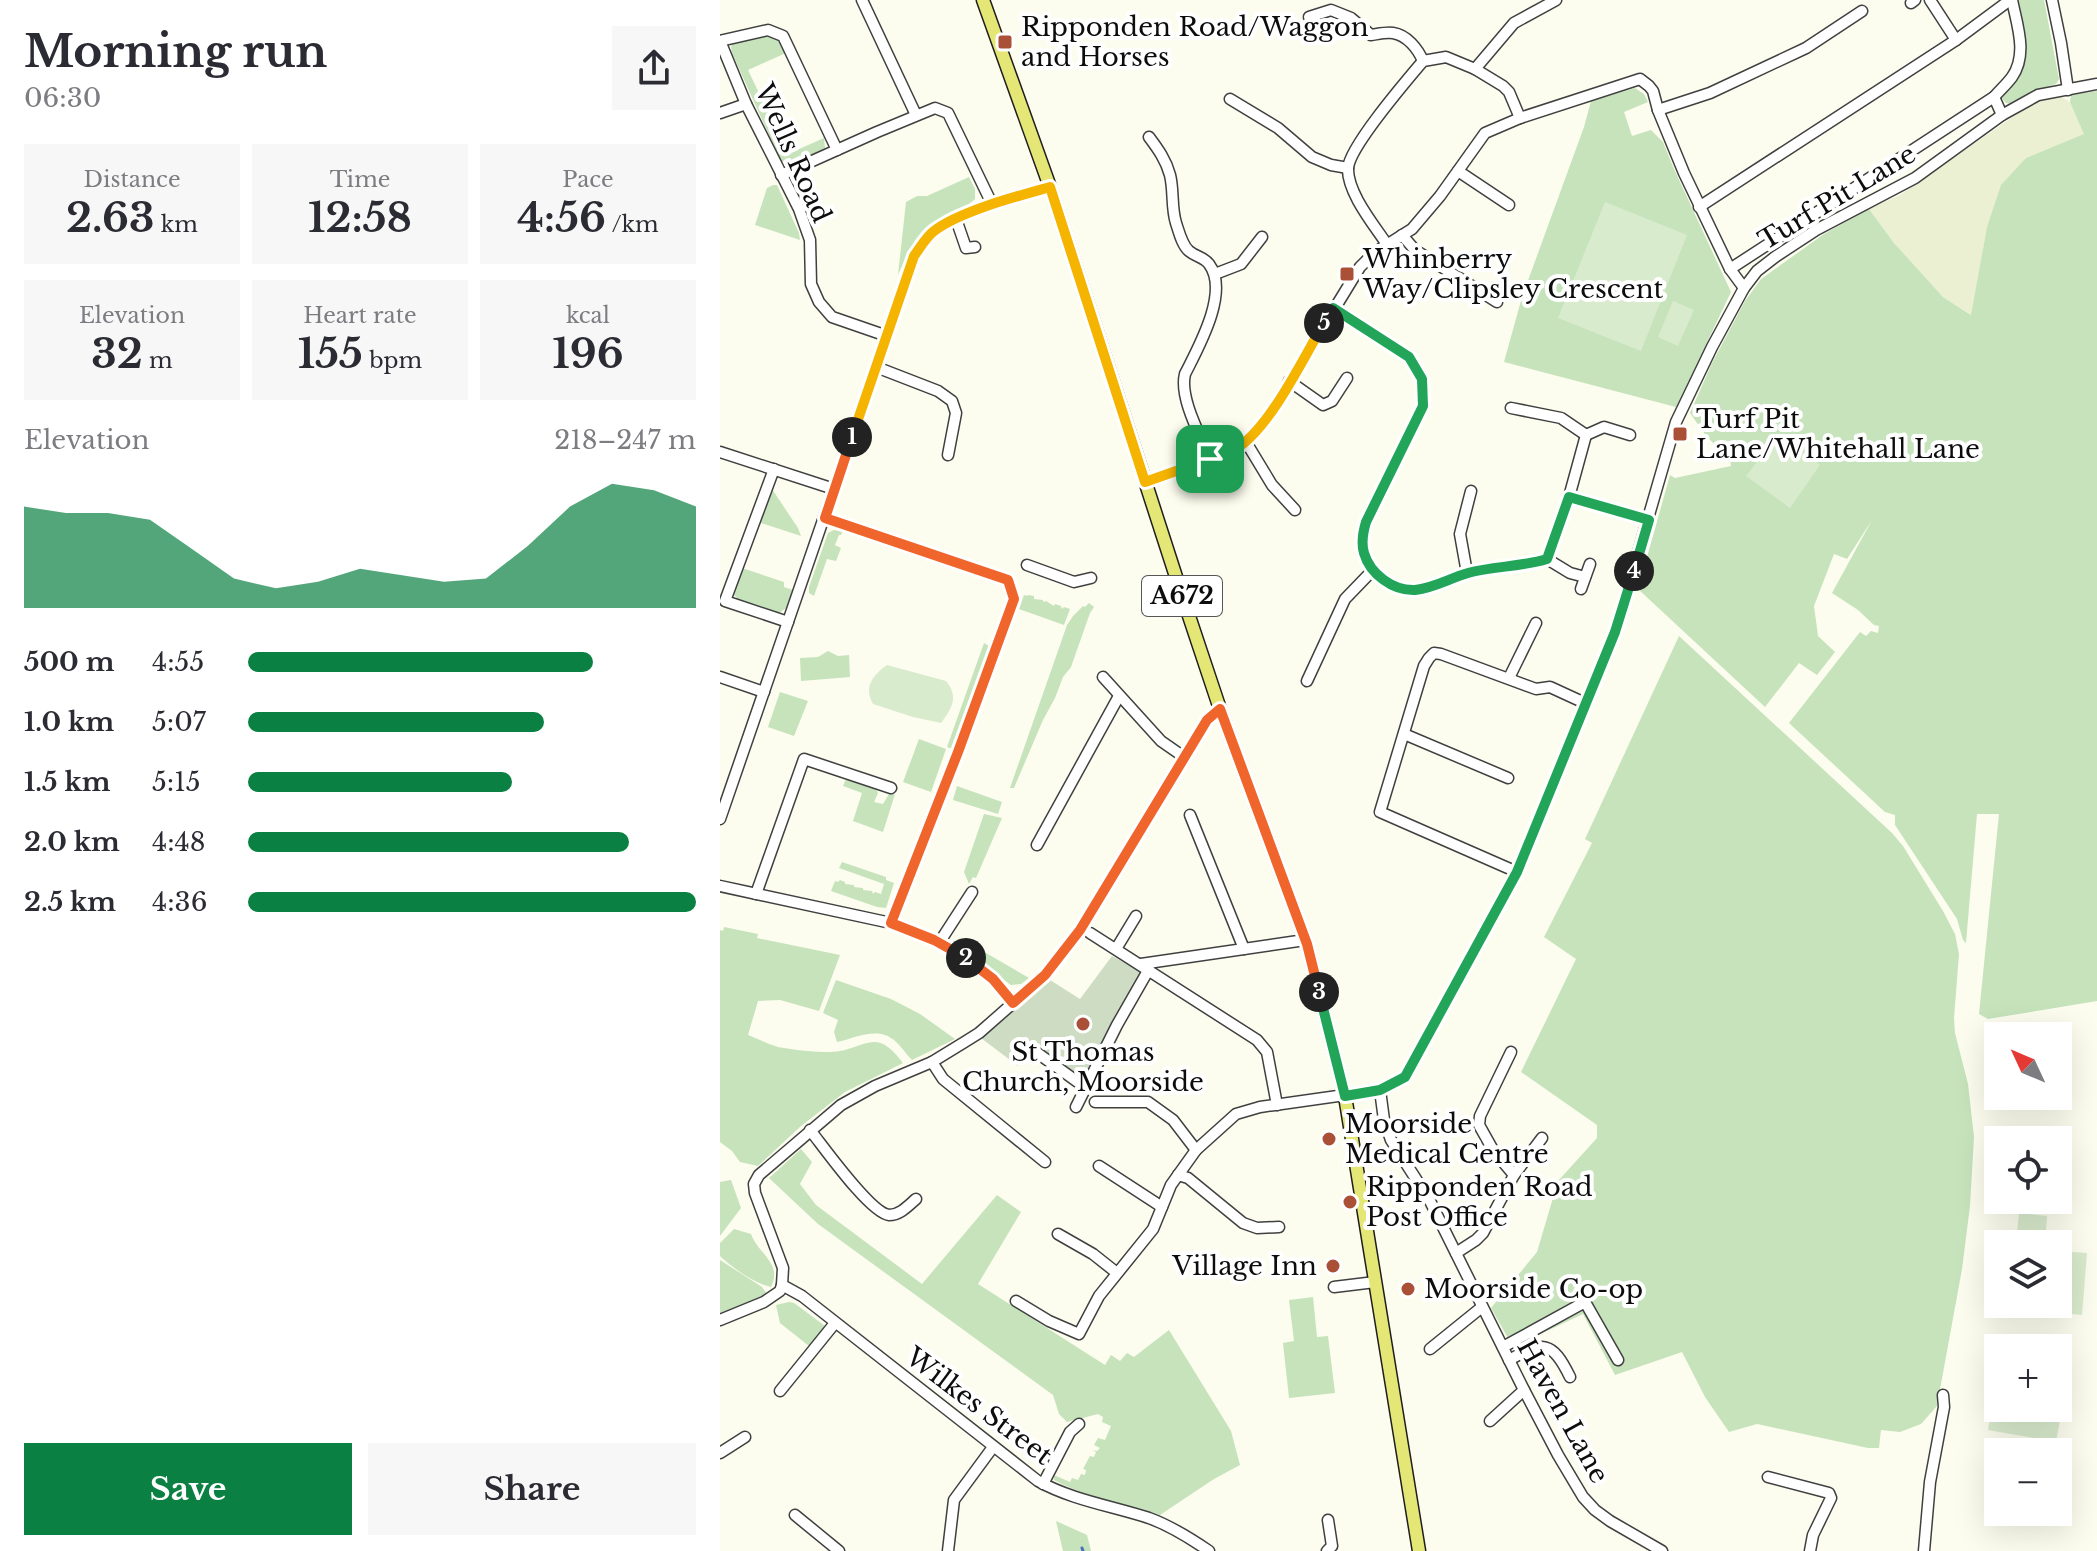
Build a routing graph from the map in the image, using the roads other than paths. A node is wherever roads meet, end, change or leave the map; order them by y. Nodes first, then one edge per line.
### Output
1 (862, 0) edge
2 (983, 0) edge
3 (1556, 0) edge
4 (1930, 0) edge
5 (2011, 0) edge
6 (2052, 0) edge
7 (1862, 11) dead end
8 (1309, 17) dead end
9 (1956, 40) junction
10 (720, 41) edge
11 (1423, 61) junction
12 (1475, 69) junction
13 (2097, 84) edge
14 (2068, 90) junction
15 (1994, 97) junction
16 (1230, 99) dead end
17 (746, 104) junction
18 (1658, 110) junction
19 (720, 113) edge
20 (916, 115) junction
21 (2002, 115) junction
22 (1520, 118) junction
23 (1149, 137) dead end
24 (837, 150) junction
25 (1348, 168) junction
26 (1458, 171) junction
27 (781, 175) junction
28 (1050, 187) junction
29 (992, 204) junction
30 (1509, 205) dead end
31 (1699, 207) junction
32 (956, 219) junction
33 (1402, 235) junction
34 (1262, 237) dead end
35 (1388, 246) junction
36 (975, 247) dead end
37 (1730, 269) junction
38 (1215, 274) junction
39 (1744, 288) junction
40 (1497, 302) dead end
41 (1333, 308) junction
42 (887, 336) junction
43 (876, 367) junction
44 (1347, 378) dead end
45 (1289, 381) junction
46 (1511, 408) dead end
47 (1586, 435) junction
48 (1630, 435) dead end
49 (1246, 442) junction
50 (720, 452) edge
51 (948, 455) dead end
52 (1210, 459) junction
53 (774, 469) junction
54 (1145, 482) junction
55 (834, 489) junction
56 (1471, 491) dead end
57 (1569, 497) junction
58 (1295, 510) dead end
59 (825, 518) junction
60 (1649, 520) junction
61 (1547, 559) junction
62 (1590, 564) dead end
63 (1027, 565) dead end
64 (1372, 571) junction
65 (1467, 573) junction
66 (1585, 577) junction
67 (1091, 578) dead end
68 (1581, 589) dead end
69 (788, 622) junction
70 (1536, 623) dead end
71 (720, 677) edge
72 (1103, 677) dead end
73 (1509, 678) junction
74 (1307, 681) dead end
75 (764, 692) junction
76 (1119, 696) junction
77 (1587, 704) junction
78 (1220, 709) junction
79 (1404, 734) junction
80 (1184, 757) junction
81 (1508, 778) dead end
82 (891, 788) dead end
83 (1190, 815) dead end
84 (720, 819) edge
85 (1037, 845) dead end
86 (1517, 872) junction
87 (720, 886) edge
88 (972, 892) dead end
89 (756, 894) junction
90 (1136, 916) dead end
91 (891, 923) junction
92 (1090, 933) dead end
93 (1305, 940) junction
94 (939, 943) junction
95 (1116, 949) junction
96 (1244, 949) junction
97 (1145, 967) junction
98 (1013, 1003) junction
99 (1036, 1052) dead end
100 (1511, 1052) dead end
101 (932, 1062) junction
102 (1086, 1088) junction
103 (1380, 1090) junction
104 (1345, 1096) junction
105 (1095, 1102) dead end
106 (1277, 1105) junction
107 (1076, 1107) dead end
108 (810, 1130) junction
109 (1542, 1138) dead end
110 (1196, 1150) junction
111 (1045, 1162) dead end
112 (1099, 1166) dead end
113 (1178, 1175) junction
114 (1514, 1175) junction
115 (916, 1199) dead end
116 (1162, 1207) junction
117 (1279, 1227) dead end
118 (1058, 1234) dead end
119 (1456, 1253) junction
120 (1117, 1273) junction
121 (1375, 1282) junction
122 (782, 1285) junction
123 (1334, 1287) dead end
124 (1016, 1301) dead end
125 (1482, 1307) junction
126 (720, 1320) edge
127 (835, 1323) junction
128 (1503, 1347) junction
129 (1430, 1349) dead end
130 (1509, 1360) junction
131 (1618, 1360) dead end
132 (1570, 1377) dead end
133 (1524, 1390) junction
134 (780, 1391) dead end
135 (1943, 1395) dead end
136 (1490, 1421) dead end
137 (1079, 1424) dead end
138 (745, 1437) dead end
139 (993, 1447) junction
140 (720, 1453) edge
141 (1768, 1477) dead end
142 (1043, 1484) junction
143 (795, 1515) dead end
144 (1328, 1520) dead end
145 (1329, 1549) edge
146 (839, 1551) edge
147 (948, 1551) edge
148 (1209, 1551) edge
149 (1419, 1551) edge
150 (1662, 1551) edge
151 (1810, 1551) edge
152 (1924, 1551) edge

1 - 20 street
2 - 28 main road, A672
3 - 12 street
4 - 9 street
5 - 9 street
5 - 15 street
6 - 14 street
7 - 18 street
8 - 11 street
9 - 31 street
10 - 17 street, Wells Road
10 - 24 street
11 - 12 street
11 - 25 street
12 - 22 street
13 - 14 street, Turf Pit Lane
14 - 21 street, Turf Pit Lane
15 - 21 street
15 - 37 street
16 - 25 street
17 - 19 street
17 - 27 street, Wells Road
18 - 22 street
18 - 31 street
20 - 24 street
20 - 29 street
21 - 39 street, Turf Pit Lane
22 - 26 street
23 - 38 street
24 - 27 street
25 - 35 street
26 - 30 street
26 - 33 street
27 - 42 street, Wells Road
28 - 29 street
28 - 54 main road, A672
29 - 32 street
31 - 37 street
32 - 36 street
32 - 42 street
33 - 35 street
33 - 40 street
34 - 38 street
35 - 41 street
37 - 39 street
38 - 52 street
39 - 60 street, Turf Pit Lane
41 - 45 street
41 - 64 street
42 - 43 street
43 - 51 street
43 - 55 street
44 - 45 street
45 - 49 street
46 - 47 street
47 - 48 street
47 - 57 street
49 - 52 street
49 - 58 street
50 - 53 street
52 - 54 street
53 - 55 street
53 - 69 street
54 - 78 main road, A672
55 - 59 street
56 - 65 street
57 - 60 street
57 - 61 street
59 - 69 street
59 - 91 street
60 - 77 street, Turf Pit Lane
61 - 65 street
61 - 66 street
62 - 66 street
63 - 67 street
64 - 65 street
64 - 74 street
66 - 68 street
69 - 75 street
70 - 73 street
71 - 75 street
72 - 76 street
73 - 77 street
73 - 79 street
75 - 84 street
76 - 80 street
76 - 85 street
77 - 86 street, Turf Pit Lane
78 - 80 street
78 - 93 main road, A672
79 - 81 street
79 - 86 street
80 - 98 street
82 - 89 street
83 - 96 street
86 - 103 street, Turf Pit Lane
87 - 89 street
88 - 94 street
89 - 91 street
90 - 95 street
91 - 94 street
92 - 95 street
93 - 96 street
93 - 104 main road, A672
94 - 98 street
95 - 97 street
96 - 97 street
97 - 102 street
97 - 106 street
98 - 101 street
99 - 102 street
100 - 114 street
101 - 108 street
101 - 111 street
102 - 107 street
103 - 104 street, Turf Pit Lane
103 - 119 street, Haven Lane
104 - 106 street, Turf Pit Lane
104 - 121 main road, A672
105 - 110 street
106 - 110 street, Turf Pit Lane
108 - 115 street
108 - 122 street
109 - 114 street
110 - 113 street, Turf Pit Lane
112 - 116 street
113 - 116 street, Turf Pit Lane
113 - 117 street
114 - 119 street
116 - 120 street, Turf Pit Lane
118 - 120 street
119 - 125 street, Haven Lane
120 - 124 street, Turf Pit Lane
121 - 123 street
121 - 149 main road, A672
122 - 126 street
122 - 127 street, Wilkes Street
125 - 128 street, Haven Lane
125 - 129 street
127 - 134 street
127 - 139 street, Wilkes Street
128 - 130 street, Haven Lane
128 - 131 street
130 - 132 street
130 - 133 street, Haven Lane
133 - 136 street
133 - 150 street, Haven Lane
135 - 152 street
137 - 142 street
138 - 140 street
139 - 142 street, Wilkes Street
139 - 147 street
141 - 151 street
142 - 148 street, Wilkes Street
143 - 146 street
144 - 145 street

